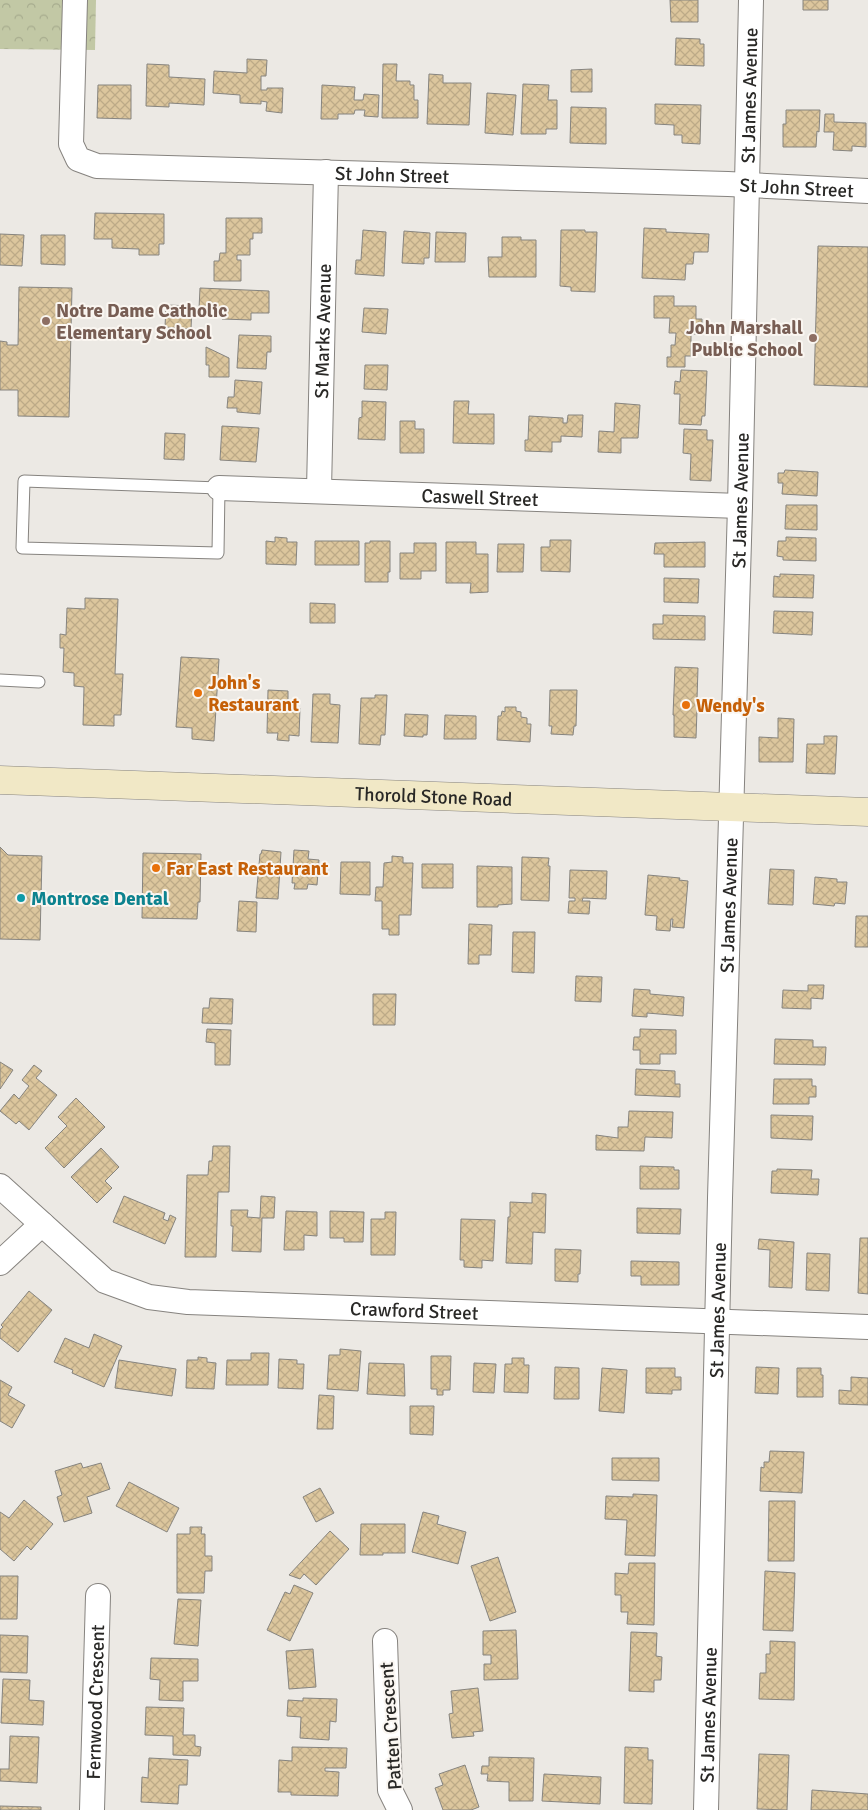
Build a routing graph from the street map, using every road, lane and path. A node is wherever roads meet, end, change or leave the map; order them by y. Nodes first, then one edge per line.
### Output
1 (75, 0) edge
2 (751, 0) edge
3 (326, 172) junction
4 (747, 185) junction
5 (868, 192) edge
6 (219, 488) junction
7 (320, 490) junction
8 (740, 506) junction
9 (0, 680) edge
10 (39, 682) dead end
11 (0, 780) edge
12 (730, 806) junction
13 (868, 812) edge
14 (0, 1186) edge
15 (42, 1224) junction
16 (0, 1263) edge
17 (717, 1321) junction
18 (868, 1327) edge
19 (98, 1596) dead end
20 (385, 1642) dead end
21 (92, 1810) edge
22 (400, 1810) edge
23 (706, 1810) edge

1 - 3 street, St John Street
2 - 4 street, St James Avenue
3 - 4 street, St John Street
3 - 7 street, St Marks Avenue
4 - 5 street, St John Street
4 - 8 street, St James Avenue
6 - 6 lane
6 - 7 street, Caswell Street
7 - 8 street, Caswell Street
8 - 12 street, St James Avenue
9 - 10 lane
11 - 12 main road, Thorold Stone Road
12 - 13 main road, Thorold Stone Road
12 - 17 street, St James Avenue
14 - 15 street, Crawford Street
15 - 16 street
15 - 17 street, Crawford Street
17 - 18 street, Crawford Street
17 - 23 street, St James Avenue
19 - 21 street, Fernwood Crescent
20 - 22 street, Patten Crescent

